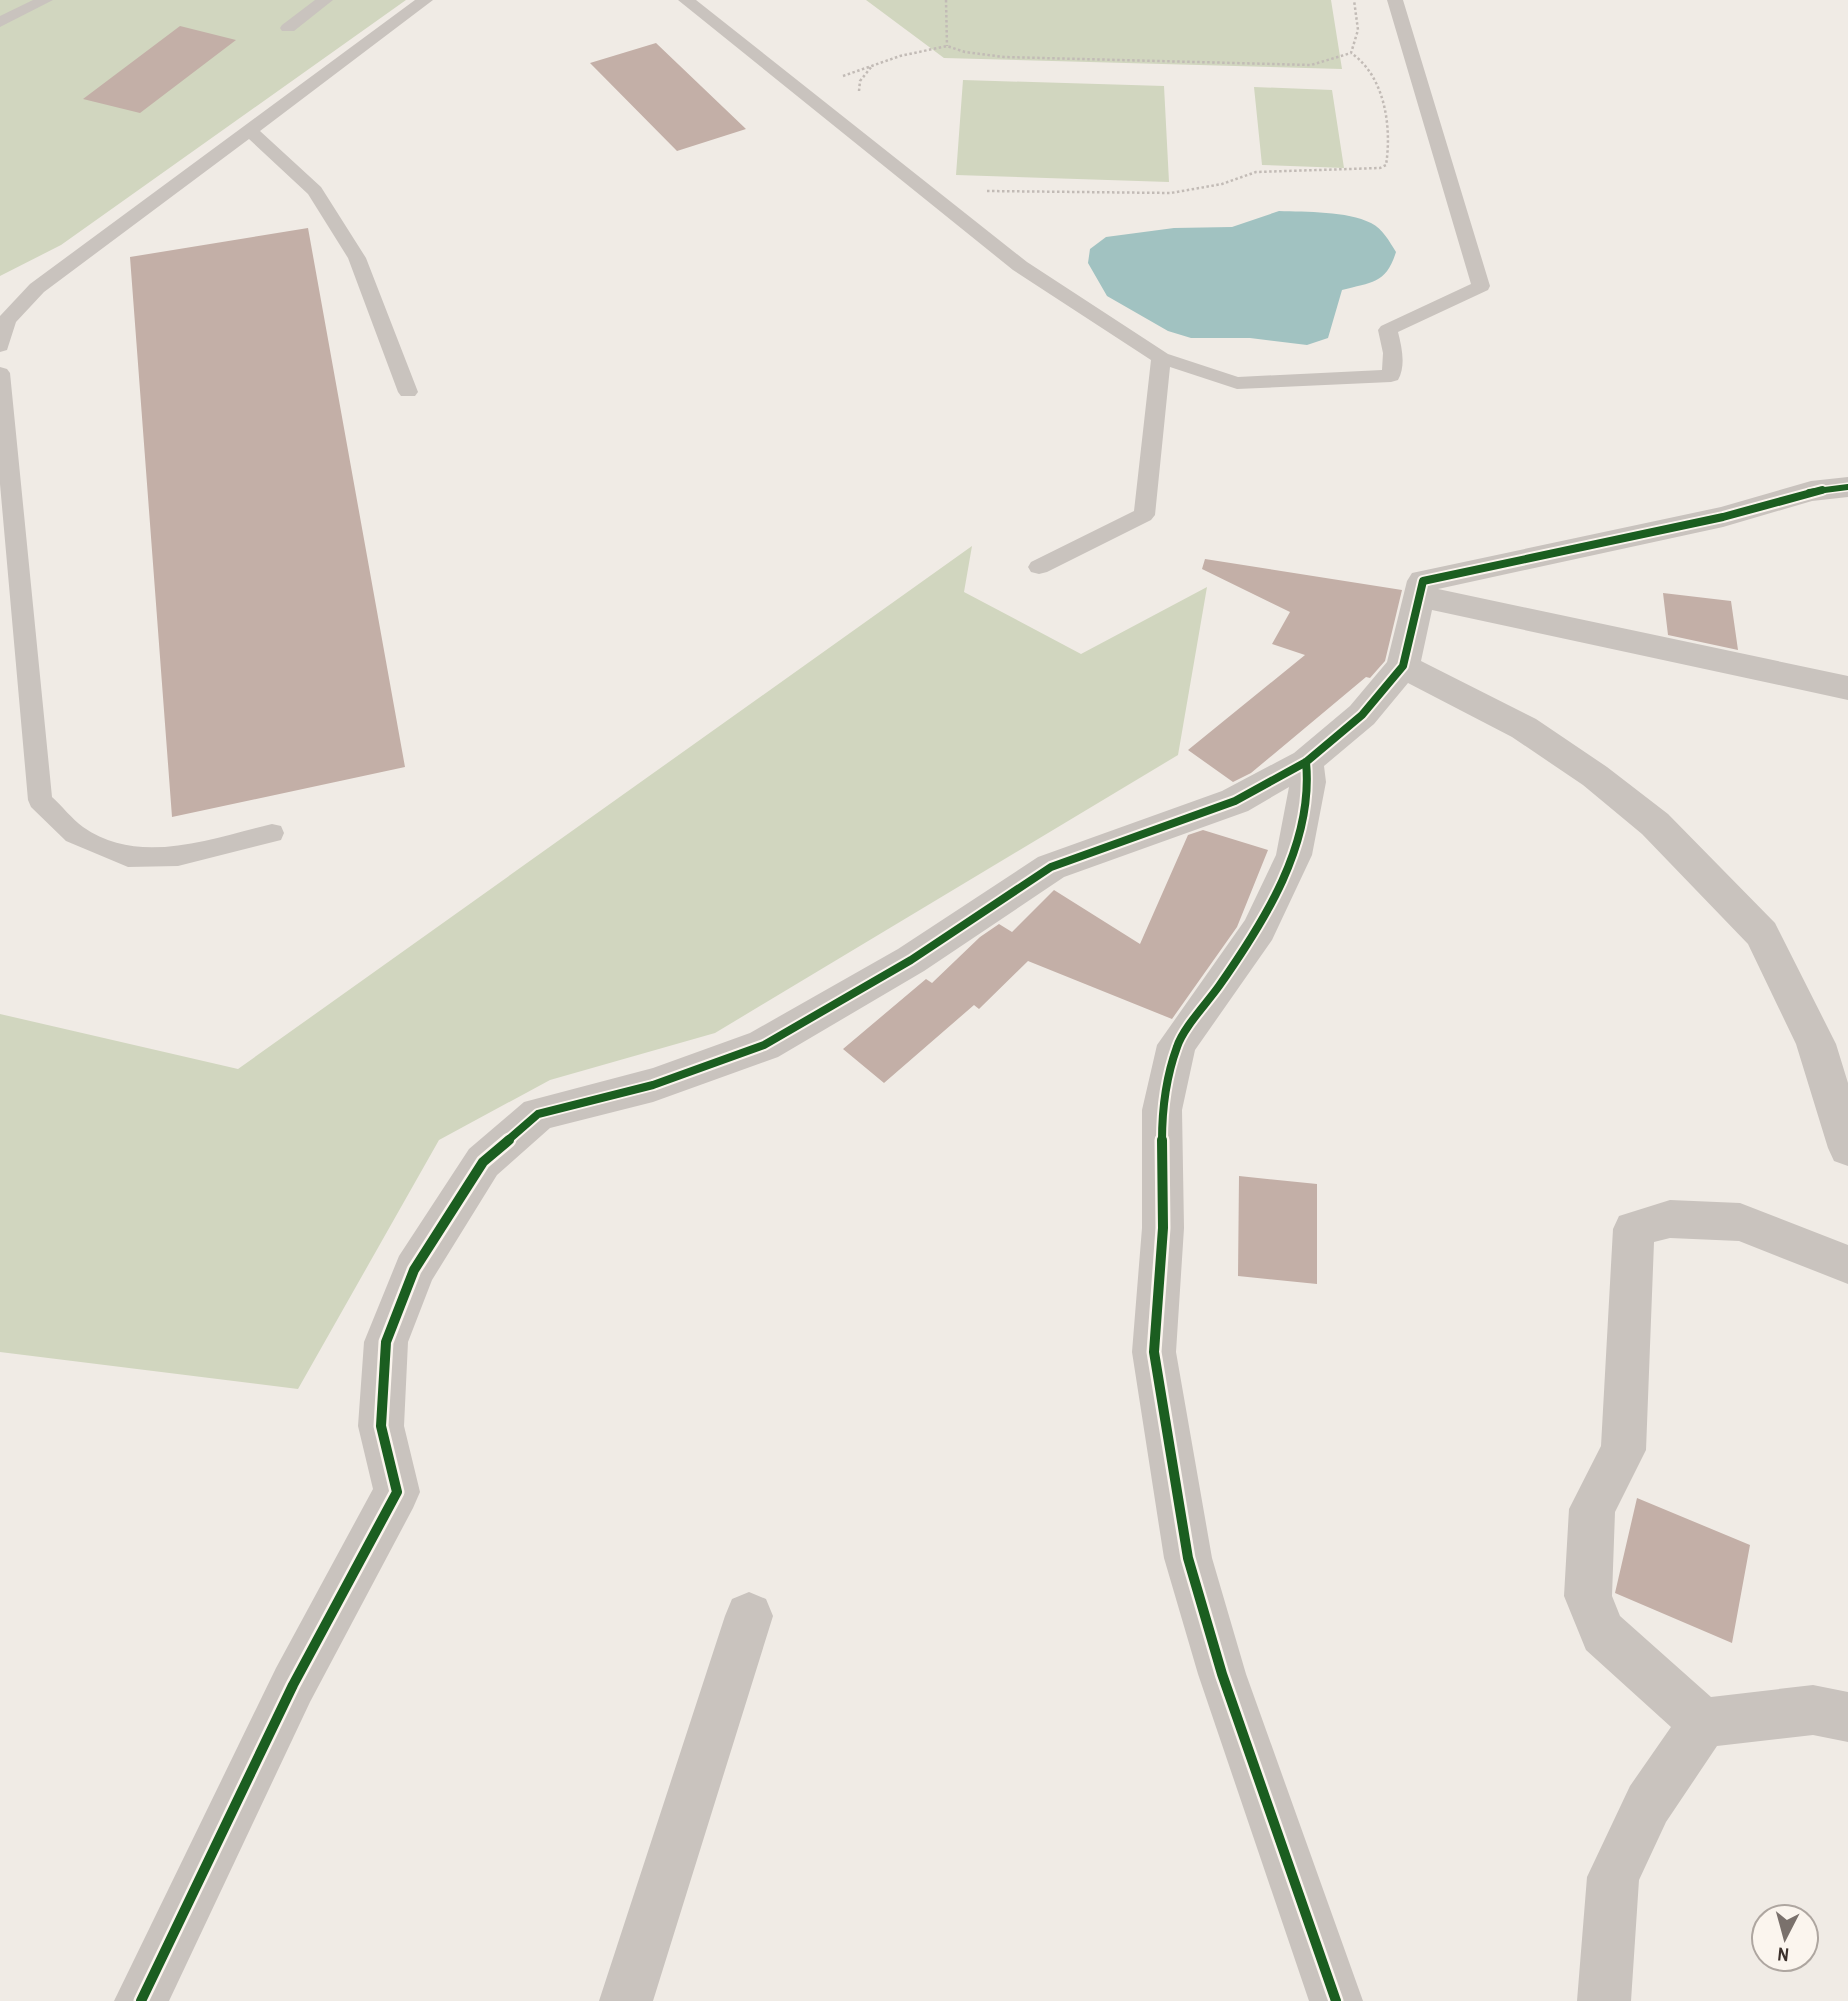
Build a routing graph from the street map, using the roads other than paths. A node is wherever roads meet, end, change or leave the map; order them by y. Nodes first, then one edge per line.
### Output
1 (45, 0) edge
2 (325, 0) edge
3 (425, 0) edge
4 (686, 0) edge
5 (1395, 0) edge
6 (0, 22) edge
7 (288, 28) dead end
8 (250, 131) junction
9 (37, 288) junction
10 (0, 306) edge
11 (0, 346) edge
12 (1161, 358) junction
13 (0, 373) edge
14 (408, 392) dead end
15 (1848, 487) edge
16 (1039, 567) dead end
17 (1419, 596) junction
18 (1403, 666) junction
19 (1848, 688) edge
20 (1306, 762) junction
21 (272, 833) dead end
22 (1848, 1148) edge
23 (1848, 1265) edge
24 (749, 1616) dead end
25 (1848, 1717) edge
26 (1703, 1723) junction
27 (141, 2001) edge
28 (626, 2001) edge
29 (1336, 2001) edge
30 (1604, 2001) edge

1 - 6 lane
2 - 7 lane
3 - 8 lane
4 - 12 lane
5 - 12 lane
8 - 9 lane
8 - 14 lane
9 - 10 lane
9 - 11 lane
12 - 16 lane
13 - 21 lane
15 - 17 street
17 - 18 street
17 - 19 street
18 - 20 street
18 - 22 street
20 - 27 street
20 - 29 street
23 - 26 street
24 - 28 street
25 - 26 street
26 - 30 street

